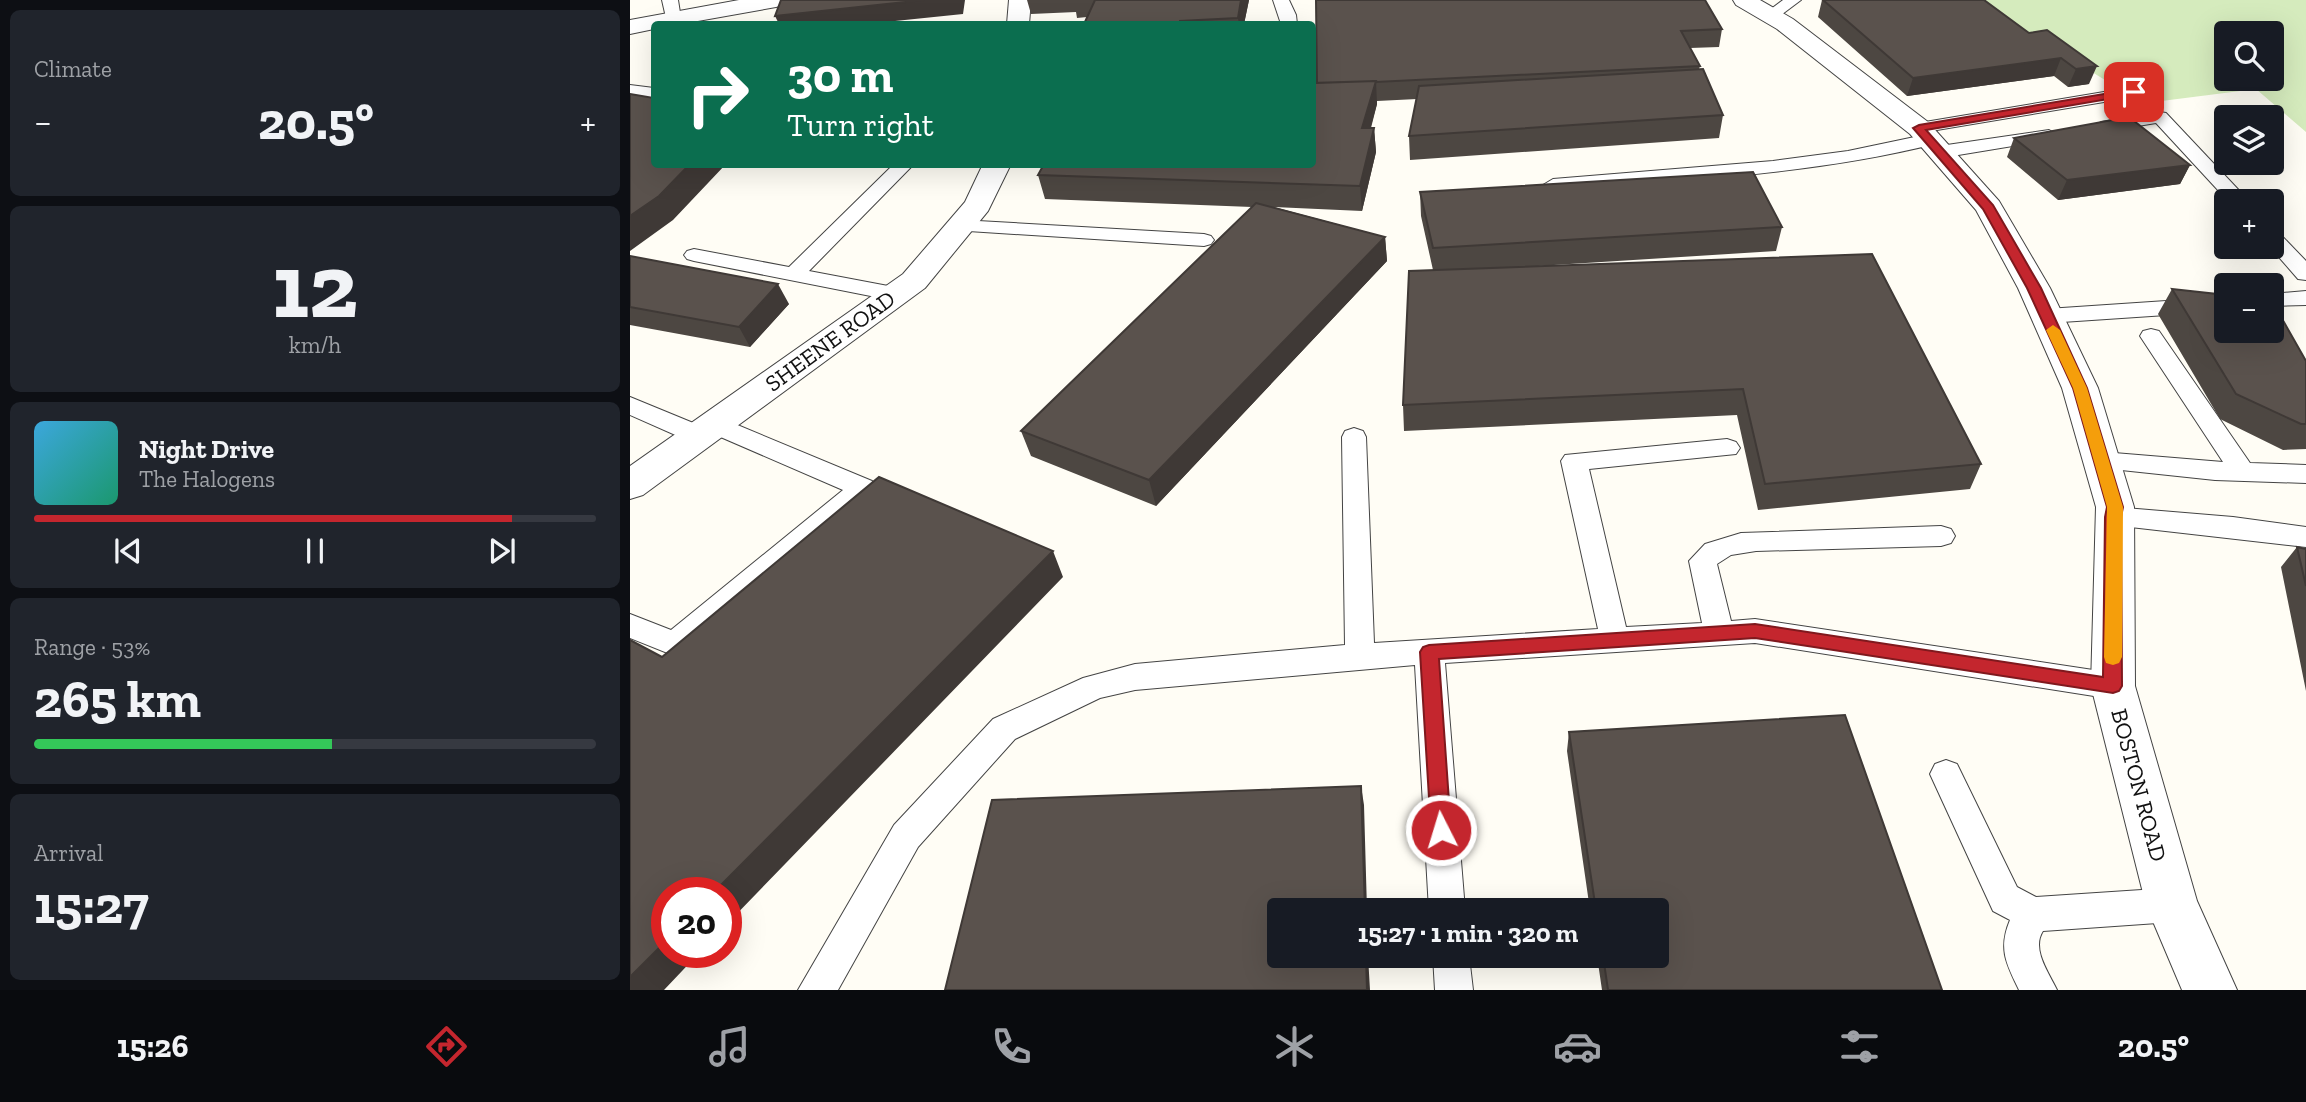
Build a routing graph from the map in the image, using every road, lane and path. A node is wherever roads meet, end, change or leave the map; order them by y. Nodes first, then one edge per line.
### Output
1 (776, 0) edge
2 (1020, 0) edge
3 (1282, 0) edge
4 (1769, 5) edge
5 (672, 9) edge
6 (1017, 21) edge
7 (1289, 21) edge
8 (630, 27) edge
9 (630, 90) edge
10 (2134, 92) dead end
11 (651, 93) edge
12 (1929, 140) junction
13 (901, 168) edge
14 (995, 168) edge
15 (1529, 186) edge
16 (2228, 189) edge
17 (960, 226) junction
18 (1204, 240) dead end
19 (2284, 250) edge
20 (694, 256) dead end
21 (794, 274) junction
22 (2306, 274) edge
23 (896, 294) junction
24 (2306, 298) edge
25 (2284, 299) edge
26 (2214, 305) edge
27 (2047, 316) junction
28 (2151, 335) dead end
29 (635, 413) edge
30 (706, 430) junction
31 (1353, 437) dead end
32 (1727, 448) dead end
33 (2102, 461) junction
34 (2243, 472) junction
35 (2306, 474) edge
36 (630, 485) edge
37 (2113, 517) junction
38 (1941, 536) dead end
39 (2306, 537) edge
40 (630, 626) edge
41 (1719, 634) junction
42 (1615, 641) junction
43 (1429, 652) junction
44 (1360, 656) junction
45 (2113, 686) junction
46 (1946, 774) dead end
47 (1446, 898) edge
48 (2172, 905) junction
49 (2034, 914) junction
50 (1452, 968) edge
51 (817, 990) edge
52 (1454, 990) edge
53 (2038, 990) edge
54 (2210, 990) edge

1 - 5 street
2 - 6 street
3 - 7 lane
4 - 12 street, BOSTON ROAD
5 - 8 street
9 - 11 lane
10 - 12 lane
12 - 15 lane
12 - 16 lane
12 - 27 street, BOSTON ROAD
13 - 21 lane
14 - 17 street, SHEENE ROAD
17 - 18 lane
17 - 23 street, SHEENE ROAD
19 - 22 lane
20 - 21 lane
21 - 23 lane
23 - 30 street, SHEENE ROAD
24 - 25 lane
26 - 27 lane
27 - 33 street, BOSTON ROAD
28 - 34 lane
29 - 30 lane
30 - 36 street, SHEENE ROAD
30 - 40 lane
31 - 44 lane
32 - 42 lane
33 - 34 lane
33 - 37 street, BOSTON ROAD
34 - 35 lane
37 - 39 lane
37 - 45 street, BOSTON ROAD
38 - 41 lane
41 - 42 lane
41 - 45 lane
42 - 43 lane
43 - 44 lane
43 - 47 lane
44 - 51 lane
45 - 48 street, BOSTON ROAD
46 - 49 lane
48 - 49 lane
48 - 54 street, BOSTON ROAD
49 - 53 lane
50 - 52 lane

